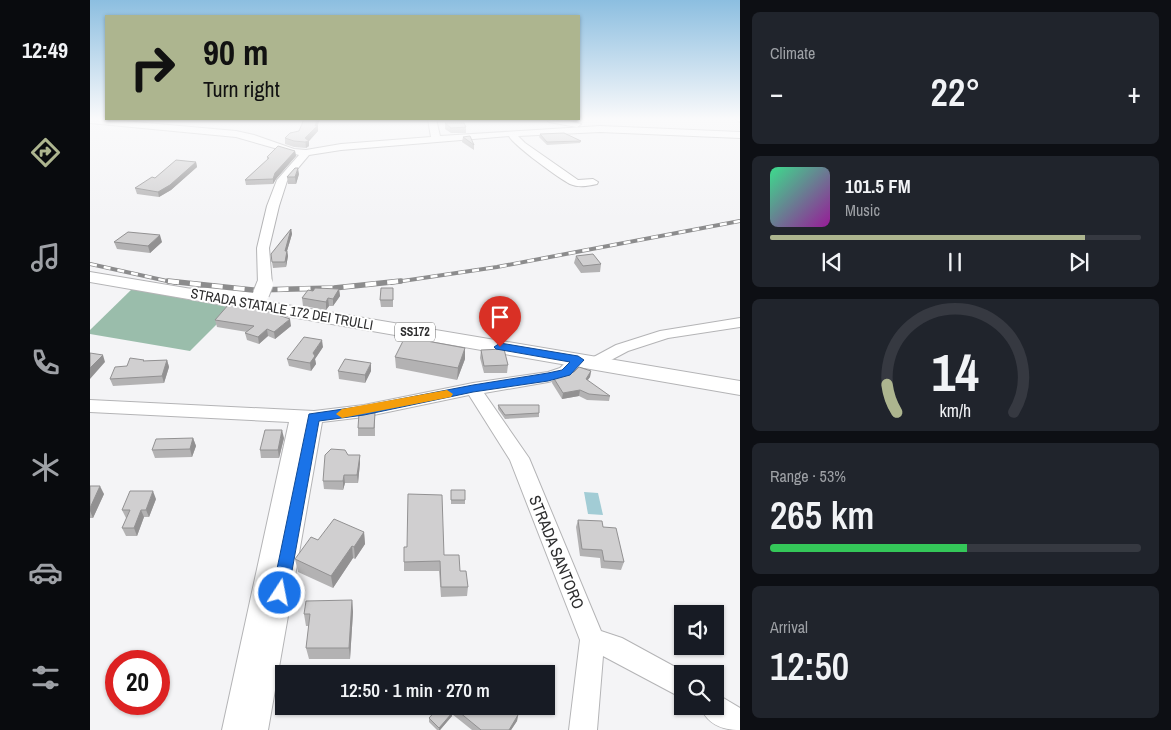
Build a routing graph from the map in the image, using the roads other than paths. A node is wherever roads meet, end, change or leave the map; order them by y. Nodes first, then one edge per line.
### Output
1 (300, 152) edge
2 (311, 152) edge
3 (532, 152) edge
4 (306, 153) junction
5 (593, 182) dead end
6 (90, 277) edge
7 (187, 293) junction
8 (740, 322) edge
9 (587, 362) junction
10 (473, 388) junction
11 (740, 388) edge
12 (90, 406) edge
13 (306, 417) junction
14 (592, 640) junction
15 (674, 681) edge
16 (724, 714) edge
17 (740, 725) edge
18 (236, 730) edge
19 (254, 730) edge
20 (583, 730) edge

1 - 4 street
2 - 4 street
3 - 5 lane
4 - 7 street
6 - 7 main road, STRADA STATALE 172 DEI TRULLI / SS172
7 - 9 main road, STRADA STATALE 172 DEI TRULLI / SS172
8 - 9 street
9 - 10 street
9 - 11 main road, STRADA STATALE 172 DEI TRULLI / SS172
10 - 13 street
10 - 14 street, STRADA SANTORO
12 - 13 street
13 - 18 street
13 - 19 street
14 - 15 street
14 - 20 street, STRADA SANTORO
16 - 17 street

